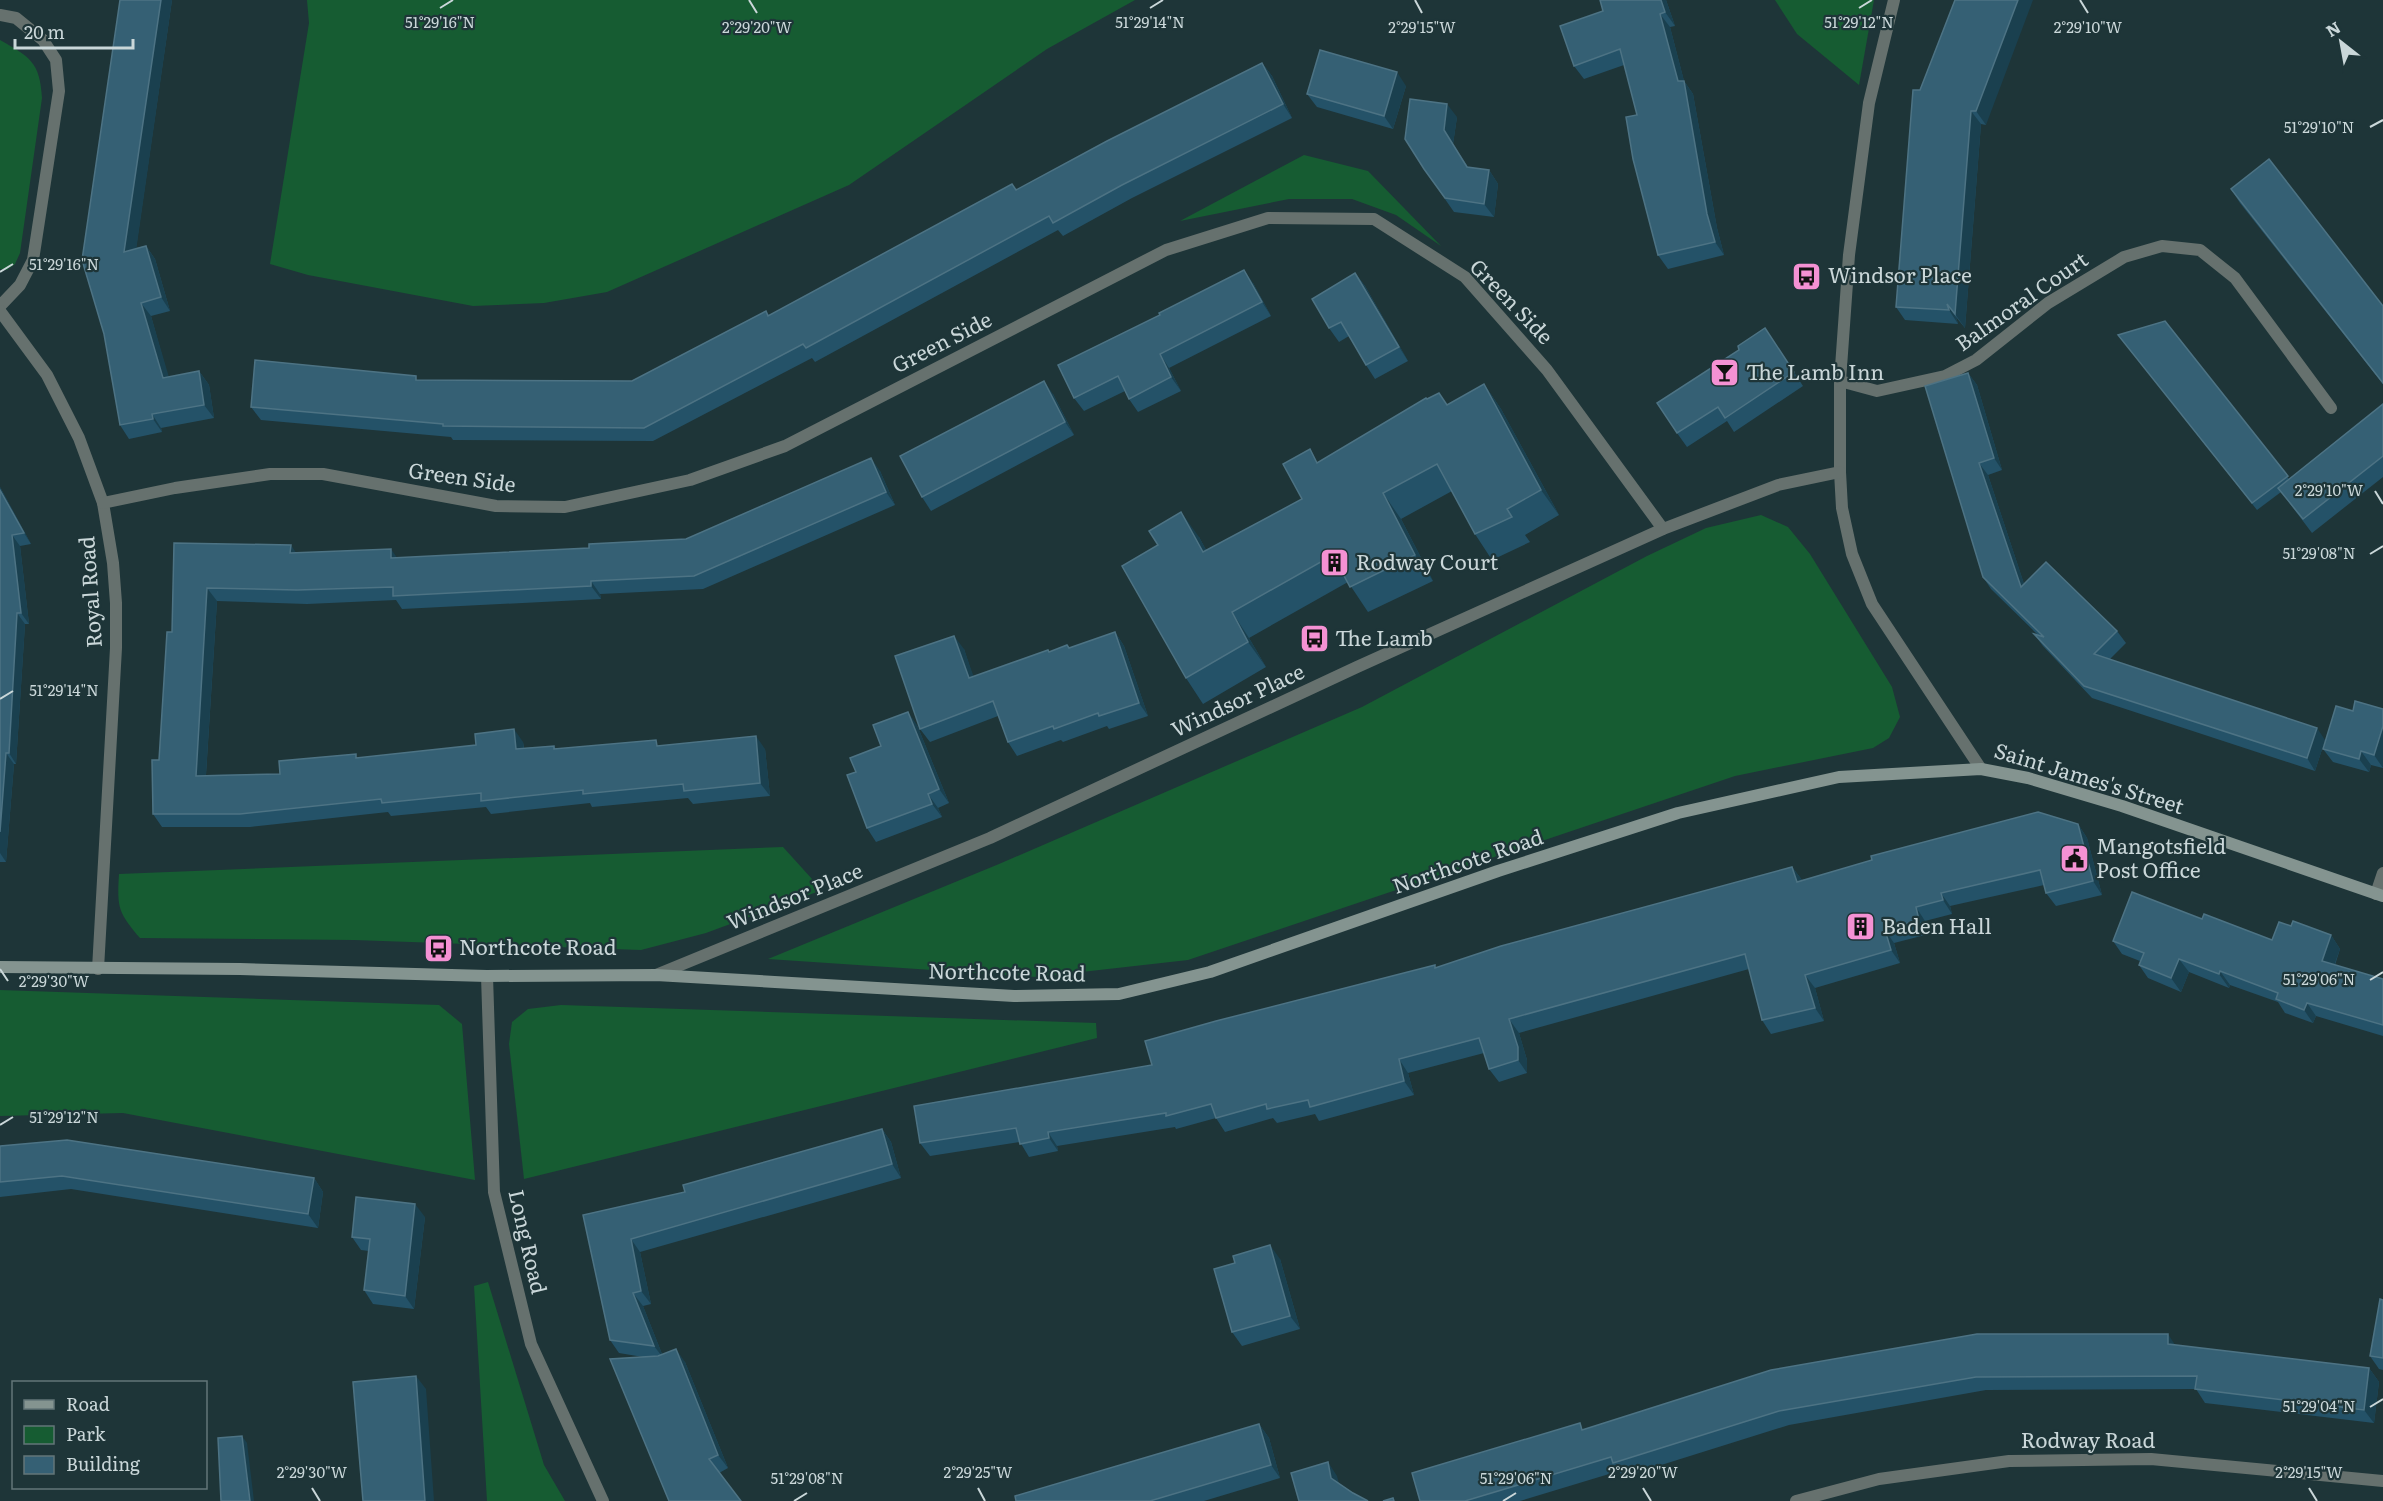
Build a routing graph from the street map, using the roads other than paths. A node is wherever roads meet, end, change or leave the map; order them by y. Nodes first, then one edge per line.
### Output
1 (1894, 0) edge
2 (0, 15) edge
3 (0, 306) edge
4 (0, 311) edge
5 (1840, 381) junction
6 (2331, 408) dead end
7 (1840, 472) junction
8 (103, 503) junction
9 (1663, 529) junction
10 (1981, 770) junction
11 (2383, 873) edge
12 (2380, 895) edge
13 (0, 967) edge
14 (98, 969) junction
15 (656, 975) junction
16 (487, 976) junction
17 (2383, 1481) edge
18 (603, 1501) edge
19 (1796, 1501) edge

1 - 5 street
2 - 3 street
4 - 8 street, Royal Road
5 - 6 street, Balmoral Court
5 - 7 street, Saint James's Street
7 - 9 street, Windsor Place
7 - 10 street, Saint James's Street
8 - 9 street, Green Side
8 - 14 street, Royal Road
9 - 15 street, Windsor Place
10 - 12 street, Saint James's Street
10 - 15 street, Northcote Road
11 - 12 street
13 - 14 street, Northcote Road
14 - 16 street, Northcote Road
15 - 16 street, Northcote Road
16 - 18 street, Long Road
17 - 19 street, Rodway Road

